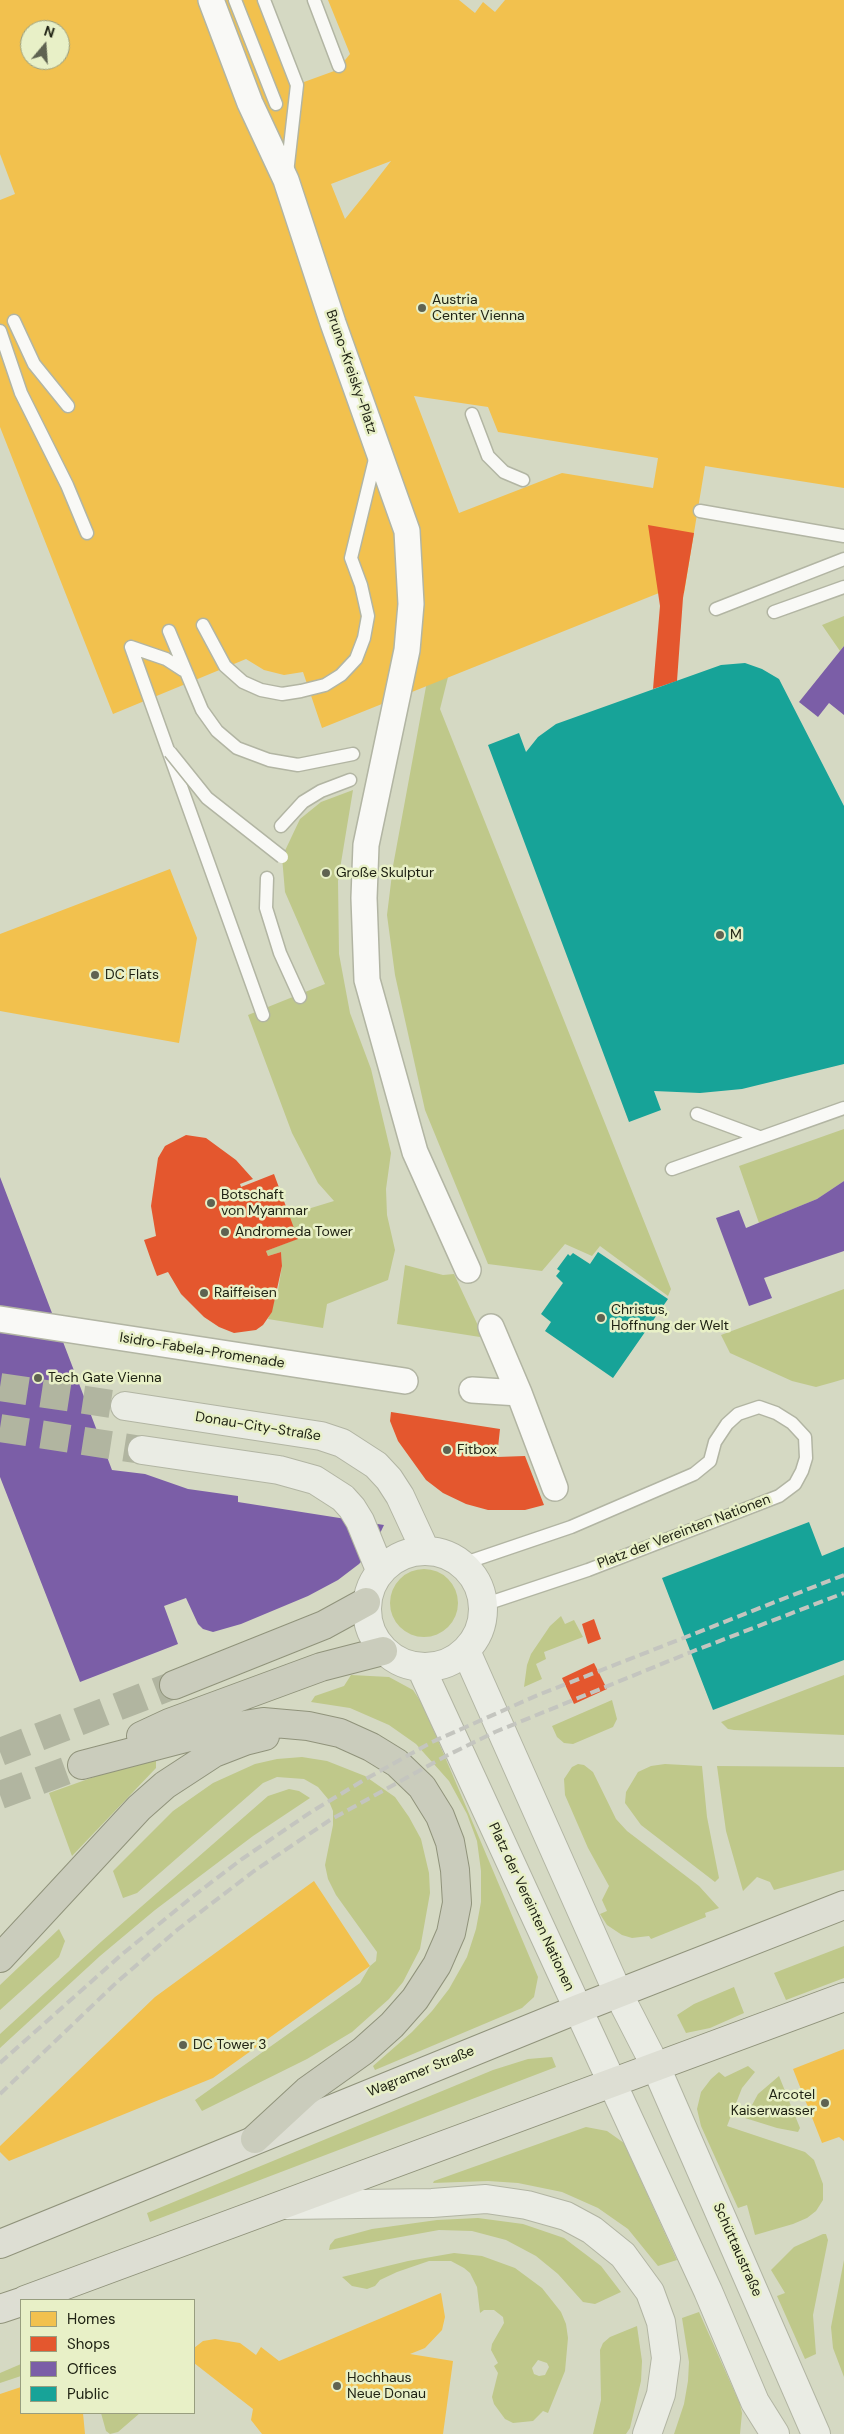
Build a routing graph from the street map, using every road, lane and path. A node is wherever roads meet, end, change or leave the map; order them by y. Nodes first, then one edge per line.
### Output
1 (211, 0) edge
2 (235, 0) edge
3 (264, 0) edge
4 (314, 0) edge
5 (339, 66) dead end
6 (276, 104) dead end
7 (286, 180) junction
8 (14, 321) dead end
9 (0, 331) edge
10 (68, 406) dead end
11 (472, 414) dead end
12 (378, 448) junction
13 (523, 480) dead end
14 (700, 511) dead end
15 (87, 533) dead end
16 (844, 536) edge
17 (844, 558) edge
18 (844, 587) edge
19 (716, 608) dead end
20 (774, 612) dead end
21 (203, 625) dead end
22 (169, 631) dead end
23 (183, 670) junction
24 (170, 752) junction
25 (353, 754) dead end
26 (350, 780) dead end
27 (281, 826) dead end
28 (282, 857) dead end
29 (267, 878) dead end
30 (300, 997) dead end
31 (263, 1016) dead end
32 (844, 1108) edge
33 (697, 1114) dead end
34 (758, 1137) junction
35 (672, 1169) dead end
36 (468, 1270) dead end
37 (0, 1319) edge
38 (491, 1327) dead end
39 (405, 1381) dead end
40 (472, 1390) dead end
41 (519, 1392) junction
42 (126, 1406) tunnel mouth
43 (142, 1450) tunnel mouth
44 (555, 1488) dead end
45 (425, 1550) junction
46 (462, 1564) junction
47 (380, 1570) junction
48 (366, 1602) junction
49 (483, 1605) junction
50 (383, 1651) junction
51 (466, 1651) junction
52 (421, 1668) junction
53 (174, 1685) tunnel mouth
54 (308, 1726) junction
55 (844, 1905) edge
56 (0, 1958) edge
57 (618, 1993) junction
58 (844, 1997) edge
59 (578, 2009) junction
60 (656, 2067) junction
61 (611, 2084) junction
62 (254, 2139) junction
63 (285, 2205) junction
64 (0, 2244) edge
65 (28, 2299) edge
66 (20, 2302) edge
67 (0, 2309) edge
68 (795, 2383) junction
69 (755, 2402) junction
70 (647, 2434) edge
71 (754, 2434) edge
72 (775, 2434) edge
73 (791, 2434) edge
74 (816, 2434) edge

1 - 7 street, Bruno-Kreisky-Platz
2 - 6 lane
3 - 7 lane
4 - 5 lane
7 - 12 street, Bruno-Kreisky-Platz
8 - 10 lane
9 - 15 lane
11 - 13 lane
12 - 21 lane
12 - 36 street, Bruno-Kreisky-Platz
14 - 16 lane
17 - 19 lane
18 - 20 lane
22 - 23 lane
23 - 24 lane
23 - 25 lane
24 - 28 lane, bridge
24 - 31 lane
26 - 27 lane
29 - 30 lane
32 - 34 lane
33 - 34 lane
34 - 35 lane
37 - 39 street, Isidro-Fabela-Promenade
38 - 41 street
40 - 41 street
41 - 44 street
42 - 45 main road, Donau-City-Straße
43 - 47 main road
45 - 46 main road
45 - 47 main road
46 - 49 main road
46 - 49 lane, Platz der Vereinten Nationen
47 - 48 main road
48 - 50 main road
48 - 53 highway
49 - 51 main road
50 - 52 main road
50 - 54 highway
51 - 52 main road
51 - 57 main road
52 - 59 main road, Platz der Vereinten Nationen
54 - 56 highway
54 - 62 highway
55 - 57 main road, Wagramer Straße
57 - 59 main road, Wagramer Straße
57 - 60 main road, Schüttaustraße
58 - 60 main road
59 - 61 main road, Platz der Vereinten Nationen
59 - 62 main road, Wagramer Straße
60 - 61 main road
60 - 68 main road, Schüttaustraße
61 - 63 main road
61 - 69 main road
62 - 64 main road, Wagramer Straße
63 - 65 main road
63 - 70 main road
66 - 67 main road
68 - 73 main road
68 - 74 main road, Schüttaustraße
69 - 71 main road
69 - 72 main road

